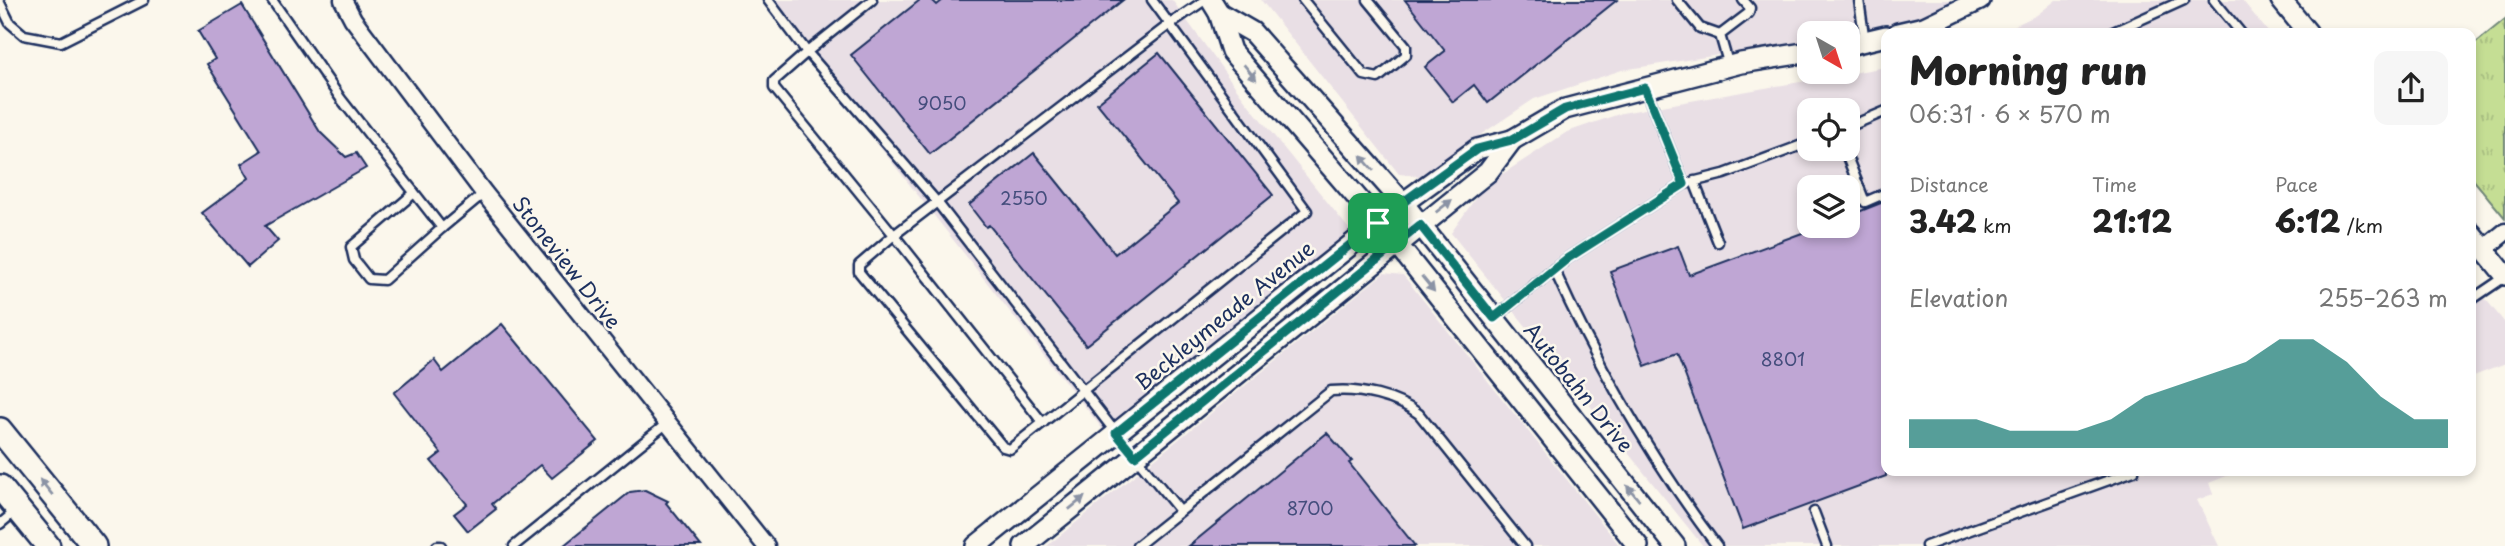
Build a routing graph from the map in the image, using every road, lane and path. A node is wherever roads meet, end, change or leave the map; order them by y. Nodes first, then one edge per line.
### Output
1 (144, 0) edge
2 (272, 0) edge
3 (343, 0) edge
4 (768, 0) edge
5 (872, 0) edge
6 (1152, 0) edge
7 (1303, 0) edge
8 (1368, 0) edge
9 (1677, 0) edge
10 (1743, 0) edge
11 (1859, 0) edge
12 (1980, 0) edge
13 (2184, 0) edge
14 (2214, 0) edge
15 (0, 3) edge
16 (2289, 3) edge
17 (1212, 4) edge
18 (1858, 21) edge
19 (1170, 24) junction
20 (1920, 28) edge
21 (2122, 28) edge
22 (2237, 28) edge
23 (2305, 28) edge
24 (1720, 35) junction
25 (1881, 37) edge
26 (1860, 42) edge
27 (807, 52) junction
28 (1797, 54) edge
29 (1729, 66) junction
30 (1645, 88) junction
31 (1881, 113) edge
32 (1860, 122) edge
33 (1512, 140) junction
34 (1797, 147) edge
35 (1849, 161) edge
36 (1694, 181) junction
37 (1684, 184) junction
38 (484, 193) junction
39 (413, 194) junction
40 (1881, 195) edge
41 (937, 202) junction
42 (1402, 203) junction
43 (1378, 223) junction
44 (1420, 225) junction
45 (442, 228) junction
46 (2505, 232) edge
47 (894, 235) junction
48 (2476, 239) edge
49 (1717, 242) dead end
50 (1397, 244) junction
51 (2484, 249) junction
52 (1554, 269) junction
53 (2503, 270) edge
54 (2476, 295) edge
55 (1494, 318) junction
56 (1083, 391) junction
57 (1043, 423) junction
58 (666, 424) junction
59 (0, 430) edge
60 (1116, 433) junction
61 (1135, 456) junction
62 (2120, 476) edge
63 (0, 487) edge
64 (18, 509) junction
65 (1180, 511) junction
66 (1814, 512) dead end
67 (0, 524) edge
68 (89, 544) edge
69 (48, 546) edge
70 (514, 546) edge
71 (766, 546) edge
72 (976, 546) edge
73 (1024, 546) edge
74 (1137, 546) edge
75 (1525, 546) edge
76 (1638, 546) edge
77 (1675, 546) edge
78 (1717, 546) edge
79 (1827, 546) edge
80 (1926, 546) edge

1 - 15 lane
2 - 39 lane
3 - 38 street, Stoneview Drive
4 - 27 lane
5 - 27 lane
6 - 19 lane
7 - 8 lane
9 - 24 lane
10 - 24 lane
11 - 18 lane
12 - 20 street
13 - 21 lane
14 - 22 lane
16 - 23 street
17 - 19 lane
42 -> 17 street, Autobahn Drive
17 -> 43 street
19 - 41 lane
19 - 56 lane
24 - 29 lane
25 - 26 street
27 - 41 lane
27 - 47 lane
28 - 29 street, Beckleymeade Avenue
29 - 30 street, Beckleymeade Avenue
30 - 33 street, Beckleymeade Avenue
30 - 37 lane
31 - 32 lane
33 - 42 street, Beckleymeade Avenue
44 -> 33 street, Beckleymeade Avenue
34 - 36 lane
35 - 40 lane
36 - 37 lane
36 - 49 lane
37 - 52 lane
38 - 45 lane
38 - 58 street, Stoneview Drive
39 - 45 lane
39 - 45 lane
41 - 47 lane
41 - 56 lane
42 - 43 street, Beckleymeade Avenue
42 - 44 street, Autobahn Drive
43 - 50 street
43 - 60 street, Beckleymeade Avenue
44 - 50 street, Beckleymeade Avenue
44 - 55 street, Autobahn Drive
46 - 51 street
47 - 57 lane
47 - 57 lane
48 - 51 street
50 - 61 street, Beckleymeade Avenue
50 -> 76 street
51 - 53 street
52 - 55 lane
52 - 78 lane
53 - 54 lane
77 -> 55 street, Autobahn Drive
56 - 57 lane
56 - 60 lane
58 - 70 lane
58 - 71 street, Stoneview Drive
68 -> 59 main road
60 - 61 street
60 - 72 street, Beckleymeade Avenue
61 - 65 lane
73 -> 61 street, Beckleymeade Avenue
62 - 80 lane
63 - 64 main road
64 - 67 lane
64 - 69 main road
65 - 74 lane
65 - 75 lane
66 - 79 lane

